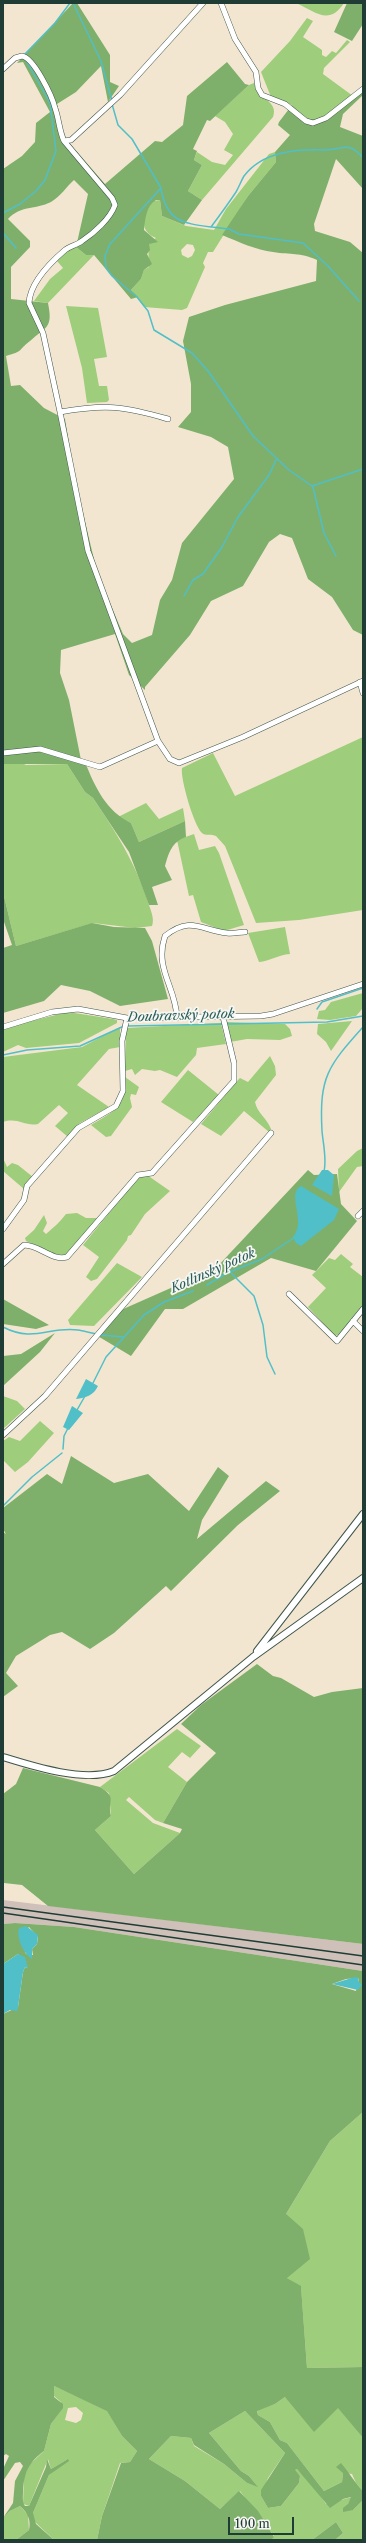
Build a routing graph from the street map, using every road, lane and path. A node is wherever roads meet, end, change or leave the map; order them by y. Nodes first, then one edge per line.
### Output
1 (203, 3) edge
2 (221, 3) edge
3 (3, 69) edge
4 (363, 89) edge
5 (64, 141) junction
6 (60, 412) junction
7 (168, 420) dead end
8 (362, 681) edge
9 (363, 693) edge
10 (158, 741) junction
11 (3, 753) edge
12 (245, 932) dead end
13 (363, 984) edge
14 (223, 1017) junction
15 (127, 1018) junction
16 (177, 1018) junction
17 (3, 1027) edge
18 (271, 1133) dead end
19 (363, 1211) edge
20 (358, 1216) dead end
21 (3, 1229) edge
22 (3, 1264) edge
23 (289, 1294) dead end
24 (363, 1309) edge
25 (353, 1321) junction
26 (363, 1331) edge
27 (3, 1435) edge
28 (363, 1514) edge
29 (363, 1578) edge
30 (253, 1657) junction
31 (3, 1757) edge

1 - 5 street
2 - 4 street
3 - 5 street
5 - 6 street
6 - 7 street
6 - 10 street
8 - 9 street
8 - 10 street
10 - 11 street
12 - 16 street
13 - 14 street
14 - 16 street
14 - 22 street
15 - 16 street
15 - 17 street
15 - 21 street
18 - 27 street
19 - 20 street
23 - 25 street
24 - 25 street
25 - 26 street
28 - 30 street
29 - 30 street
30 - 31 street

